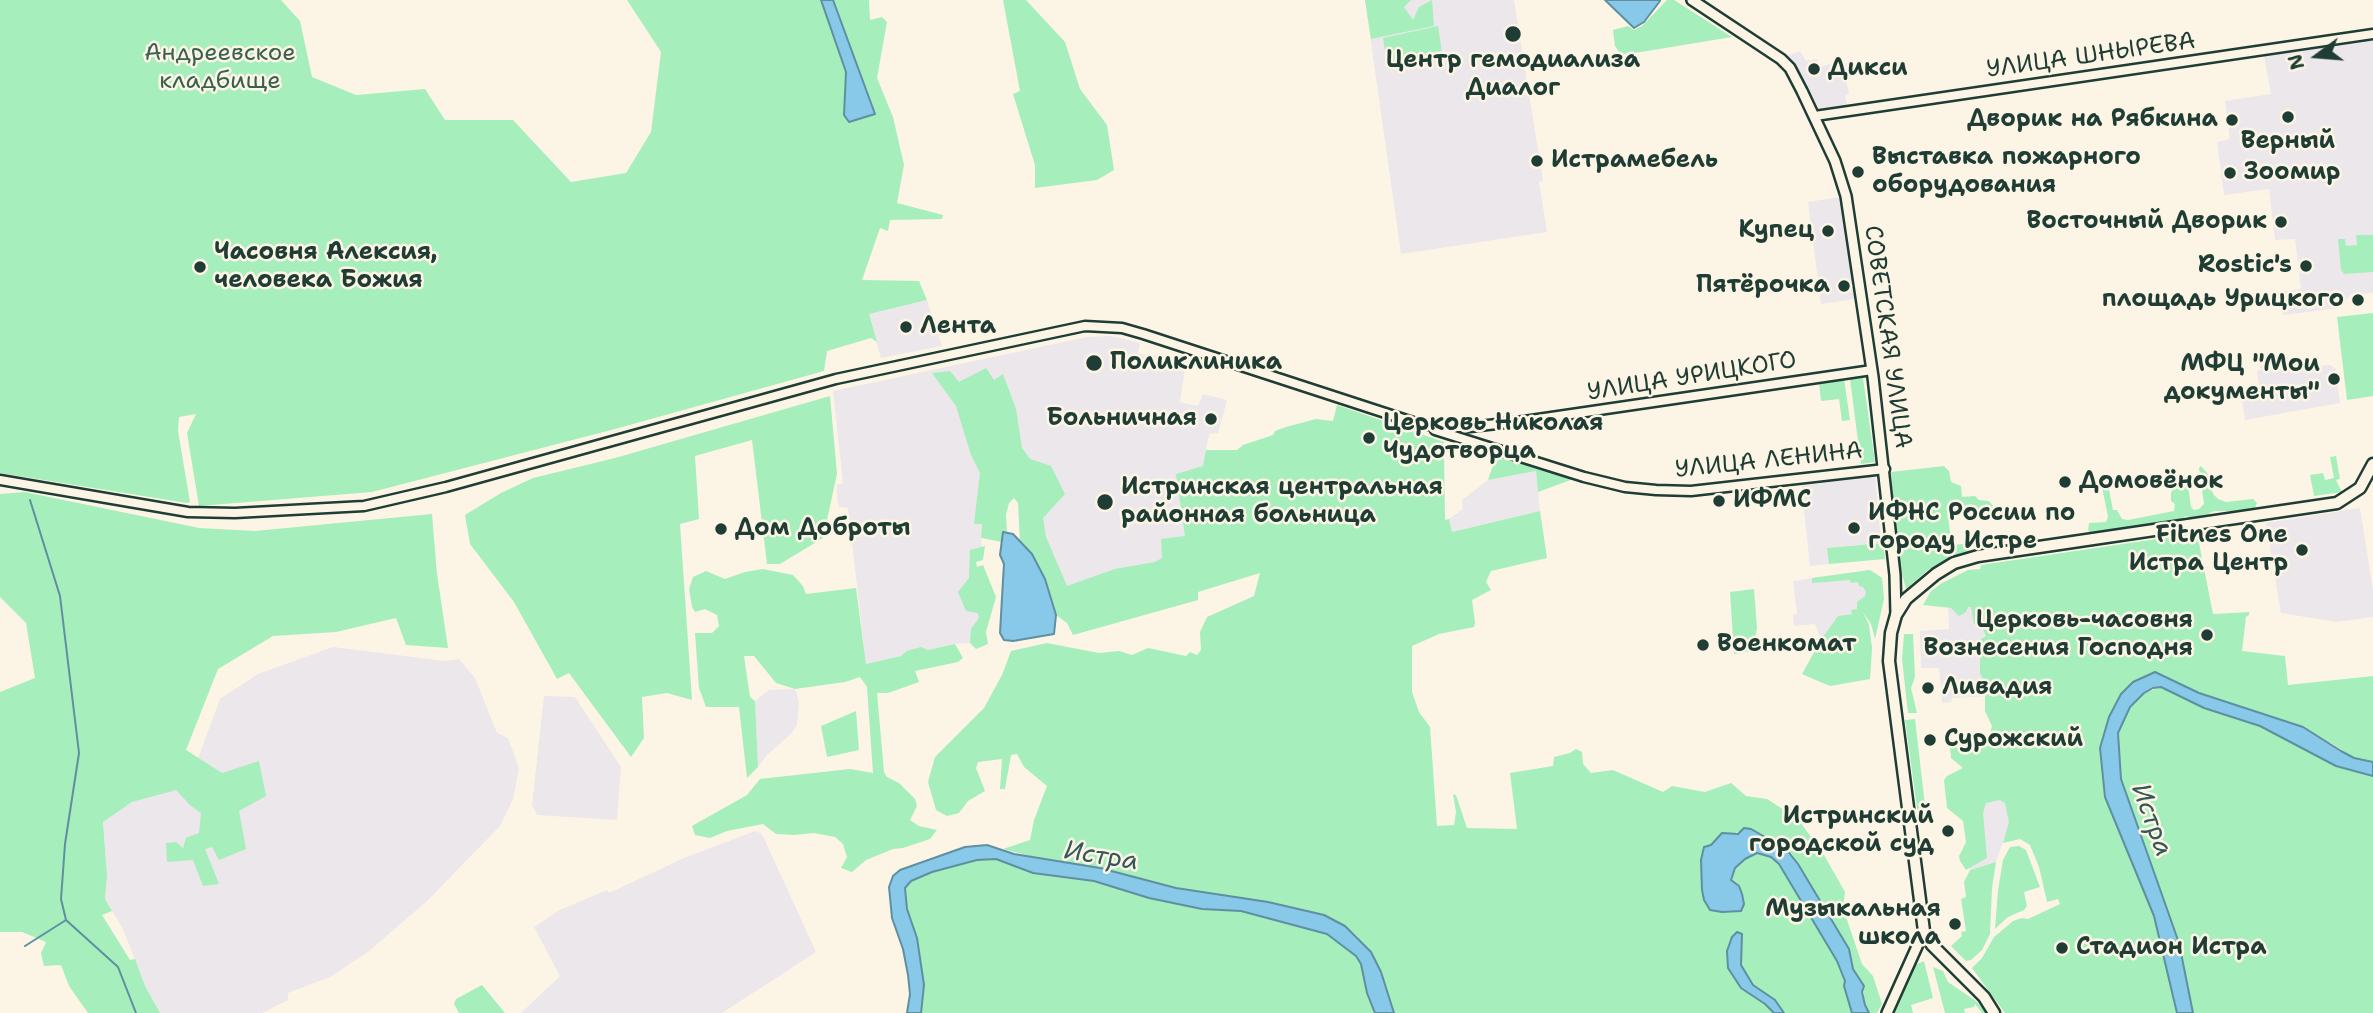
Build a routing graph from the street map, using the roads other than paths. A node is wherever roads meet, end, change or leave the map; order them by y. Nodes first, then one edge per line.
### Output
1 (1692, 0) edge
2 (2373, 34) edge
3 (1815, 116) junction
4 (1872, 370) junction
5 (1416, 423) junction
6 (1470, 427) junction
7 (1464, 438) junction
8 (2373, 464) edge
9 (1885, 468) junction
10 (0, 480) edge
11 (1895, 575) junction
12 (1906, 599) junction
13 (1896, 615) junction
14 (1924, 931) junction
15 (1887, 1013) edge
16 (1994, 1013) edge

1 - 3 main road, СОВЕТСКАЯ УЛИЦА
2 - 3 street, УЛИЦА ШНЫРЕВА
3 - 4 main road, СОВЕТСКАЯ УЛИЦА
4 - 6 street, УЛИЦА УРИЦКОГО
4 - 9 main road, СОВЕТСКАЯ УЛИЦА
5 - 6 street, УЛИЦА УРИЦКОГО
5 - 7 street, УЛИЦА ЛЕНИНА
5 - 10 street, УЛИЦА УРИЦКОГО
6 - 7 street
7 - 9 street, УЛИЦА ЛЕНИНА
8 - 12 main road
9 - 11 main road, СОВЕТСКАЯ УЛИЦА
11 - 12 main road, СОВЕТСКАЯ УЛИЦА
11 - 13 main road, СОВЕТСКАЯ УЛИЦА
12 - 13 main road
13 - 14 main road, СОВЕТСКАЯ УЛИЦА
14 - 15 main road
14 - 16 main road

